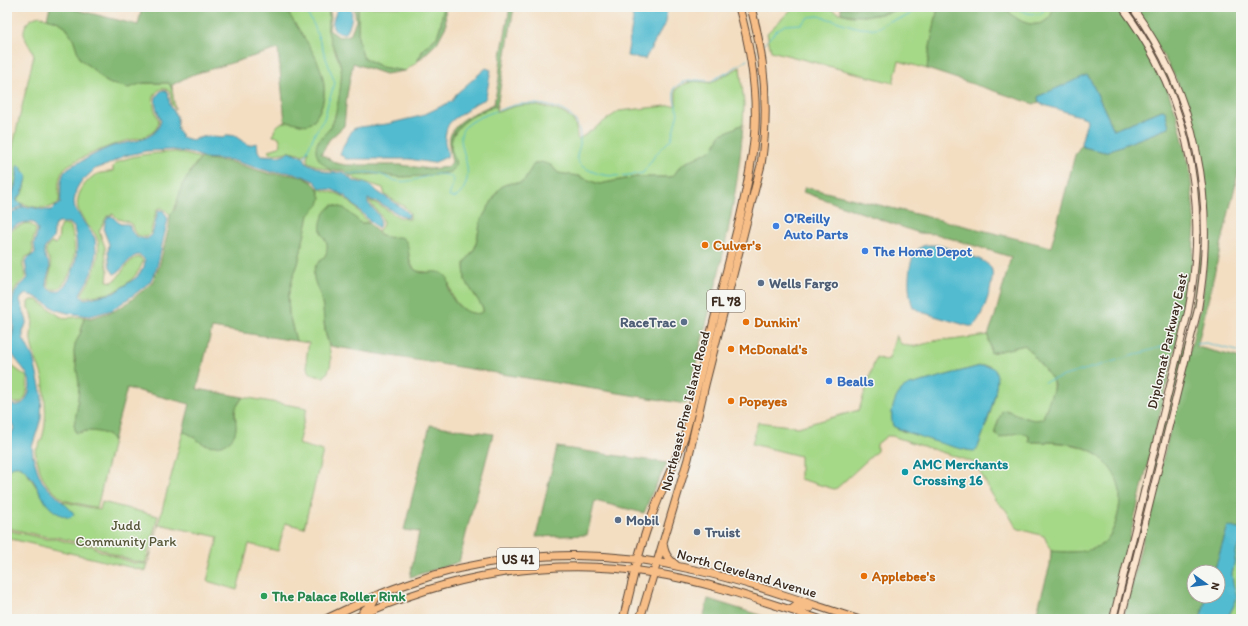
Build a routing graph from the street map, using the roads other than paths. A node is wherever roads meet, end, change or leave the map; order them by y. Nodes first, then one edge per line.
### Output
1 (739, 7) edge
2 (751, 7) edge
3 (1122, 7) edge
4 (1132, 7) edge
5 (1148, 32) junction
6 (1142, 36) junction
7 (1192, 133) junction
8 (1185, 135) junction
9 (746, 193) junction
10 (739, 249) junction
11 (663, 540) junction
12 (638, 559) junction
13 (656, 562) junction
14 (679, 566) junction
15 (635, 570) junction
16 (653, 573) junction
17 (404, 584) junction
18 (377, 595) junction
19 (747, 596) junction
20 (796, 600) junction
21 (380, 606) junction
22 (791, 610) junction
23 (836, 612) junction
24 (354, 618) edge
25 (326, 619) edge
26 (623, 619) edge
27 (640, 619) edge
28 (819, 619) edge
29 (857, 619) edge
30 (1113, 619) edge
31 (1121, 619) edge

1 - 9 main road, Northeast Pine Island Road / FL 78
2 - 10 main road, Northeast Pine Island Road / FL 78
3 - 6 main road, Diplomat Parkway East
4 - 5 main road, Diplomat Parkway East
5 - 6 main road
5 - 7 main road, Diplomat Parkway East
6 - 8 main road, Diplomat Parkway East
7 - 8 main road
7 - 31 main road, Diplomat Parkway East
8 - 30 main road, Diplomat Parkway East
9 - 10 main road
9 - 12 main road, Northeast Pine Island Road / FL 78
10 - 11 main road, Northeast Pine Island Road / FL 78
11 - 13 main road, Northeast Pine Island Road / FL 78
11 - 14 main road
12 - 13 main road, North Cleveland Avenue / US 41
12 - 15 main road, FL 78
12 - 17 main road, North Cleveland Avenue / US 41
13 - 14 main road, North Cleveland Avenue / US 41
13 - 16 main road, FL 78
14 - 20 main road, North Cleveland Avenue / US 41
15 - 16 main road, North Cleveland Avenue / US 41
15 - 21 main road, North Cleveland Avenue / US 41
15 - 26 main road, FL 78
16 - 19 main road, North Cleveland Avenue / US 41
16 - 27 main road, FL 78
17 - 18 main road, North Cleveland Avenue / US 41
17 - 21 main road
18 - 24 main road
18 - 25 main road, North Cleveland Avenue / US 41
19 - 20 main road
19 - 22 main road, North Cleveland Avenue / US 41
20 - 23 main road, North Cleveland Avenue / US 41
21 - 24 main road, North Cleveland Avenue / US 41
22 - 23 main road
22 - 28 main road, North Cleveland Avenue / US 41
23 - 29 main road, North Cleveland Avenue / US 41

